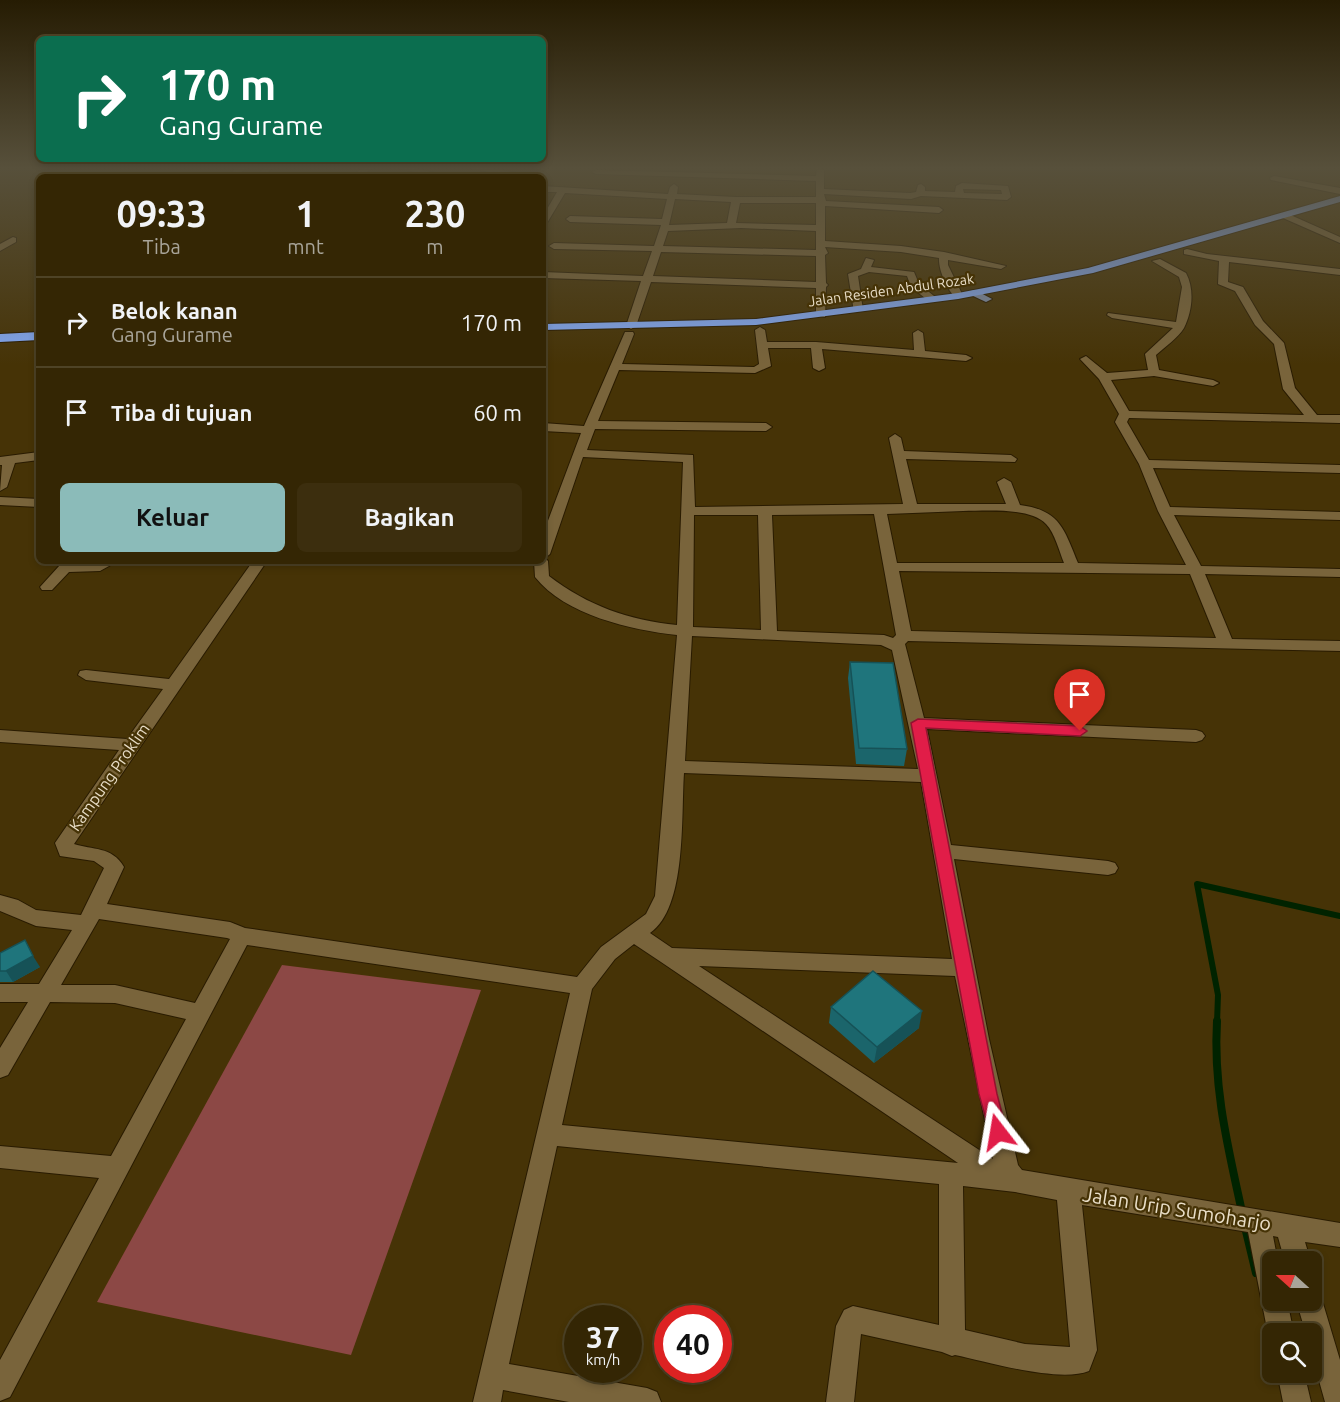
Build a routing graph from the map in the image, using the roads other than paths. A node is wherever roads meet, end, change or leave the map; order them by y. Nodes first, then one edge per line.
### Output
1 (662, 233) edge
2 (821, 233) edge
3 (1231, 233) edge
4 (1243, 233) edge
5 (1325, 233) edge
6 (13, 240) dead end
7 (1340, 240) edge
8 (554, 246) dead end
9 (870, 247) junction
10 (0, 248) edge
11 (822, 249) junction
12 (657, 250) junction
13 (1187, 252) junction
14 (944, 255) junction
15 (1224, 259) junction
16 (1157, 261) junction
17 (1001, 266) dead end
18 (867, 269) junction
19 (1340, 273) edge
20 (546, 275) edge
21 (647, 280) junction
22 (823, 285) junction
23 (975, 293) junction
24 (957, 296) junction
25 (986, 299) junction
26 (934, 300) junction
27 (858, 310) junction
28 (822, 315) junction
29 (1112, 315) dead end
30 (1180, 326) junction
31 (546, 327) edge
32 (630, 330) junction
33 (760, 330) junction
34 (918, 333) dead end
35 (546, 334) edge
36 (36, 336) edge
37 (0, 338) edge
38 (36, 343) edge
39 (0, 345) edge
40 (763, 345) junction
41 (816, 345) junction
42 (920, 356) junction
43 (966, 358) dead end
44 (1086, 359) dead end
45 (616, 367) junction
46 (819, 368) dead end
47 (1154, 373) junction
48 (1104, 378) junction
49 (1212, 383) dead end
50 (1125, 414) junction
51 (1313, 418) junction
52 (1340, 418) edge
53 (546, 427) edge
54 (766, 427) dead end
55 (590, 428) junction
56 (895, 438) dead end
57 (579, 453) junction
58 (899, 455) junction
59 (36, 456) edge
60 (1011, 459) dead end
61 (5, 461) edge
62 (1144, 464) junction
63 (1340, 469) edge
64 (1004, 482) dead end
65 (0, 487) edge
66 (0, 501) edge
67 (36, 504) edge
68 (911, 508) junction
69 (1014, 508) junction
70 (765, 510) junction
71 (880, 510) junction
72 (687, 511) junction
73 (1165, 511) junction
74 (1340, 516) edge
75 (546, 546) edge
76 (106, 564) edge
77 (258, 564) edge
78 (541, 564) edge
79 (891, 567) junction
80 (1073, 567) junction
81 (1196, 570) junction
82 (1340, 573) edge
83 (47, 587) dead end
84 (685, 632) junction
85 (769, 635) junction
86 (900, 640) junction
87 (1225, 641) junction
88 (1340, 645) edge
89 (86, 675) dead end
90 (174, 685) junction
91 (918, 723) junction
92 (0, 736) edge
93 (1196, 736) dead end
94 (130, 745) junction
95 (674, 767) junction
96 (928, 776) junction
97 (942, 851) junction
98 (1108, 868) dead end
99 (0, 903) edge
100 (90, 916) junction
101 (634, 933) junction
102 (242, 936) junction
103 (667, 956) junction
104 (964, 968) junction
105 (582, 986) junction
106 (0, 993) edge
107 (42, 994) junction
108 (200, 1013) junction
109 (0, 1068) edge
110 (548, 1134) junction
111 (0, 1157) edge
112 (116, 1168) junction
113 (951, 1175) junction
114 (1009, 1180) junction
115 (1068, 1191) junction
116 (1245, 1220) junction
117 (1288, 1227) junction
118 (1340, 1234) edge
119 (1295, 1251) edge
120 (1262, 1266) edge
121 (1312, 1311) edge
122 (952, 1343) junction
123 (493, 1375) junction
124 (1293, 1383) edge
125 (0, 1387) edge
126 (487, 1402) edge
127 (647, 1402) edge
128 (840, 1402) edge
129 (1297, 1402) edge
130 (1339, 1402) edge

1 - 12 street
2 - 11 street
3 - 23 highway, Jalan Residen Abdul Rozak
4 - 13 highway, Jalan Residen Abdul Rozak
5 - 7 street
6 - 10 street
8 - 12 street
9 - 11 street
9 - 14 street
9 - 18 street
11 - 12 street
11 - 22 street
12 - 21 street
13 - 15 street
13 - 16 highway, Jalan Residen Abdul Rozak
14 - 17 street
14 - 24 street
15 - 19 street
15 - 51 street
16 - 25 highway, Jalan Residen Abdul Rozak
16 - 30 street
18 - 26 street
18 - 27 street
20 - 21 street
21 - 22 street
21 - 32 street
22 - 28 street
23 - 24 highway, Jalan Residen Abdul Rozak
23 - 25 main road
24 - 26 highway, Jalan Residen Abdul Rozak
25 - 33 highway, Jalan Residen Abdul Rozak
26 - 27 highway, Jalan Residen Abdul Rozak
27 - 28 highway, Jalan Residen Abdul Rozak
28 - 32 highway, Jalan Residen Abdul Rozak
29 - 30 street
30 - 47 street
31 - 32 highway, Jalan Residen Abdul Rozak
32 - 33 highway, Jalan Residen Abdul Rozak
32 - 35 highway, Jalan Residen Abdul Rozak
32 - 45 street
33 - 40 street
34 - 42 street
36 - 37 highway
38 - 39 highway
40 - 41 street
40 - 45 street
41 - 42 street
41 - 46 street
42 - 43 street
44 - 48 street
45 - 55 street
47 - 48 street
47 - 49 street
48 - 50 street
50 - 51 street
50 - 62 street
51 - 52 street
53 - 55 street
54 - 55 street
55 - 57 street
56 - 58 street
57 - 72 street
57 - 75 street
58 - 60 street
58 - 68 street
59 - 61 street
61 - 65 street
62 - 63 street
62 - 73 street
64 - 69 street
66 - 67 street
68 - 69 street
68 - 71 street
69 - 80 street
70 - 71 street
70 - 72 street
70 - 85 street
71 - 79 street
72 - 84 street
73 - 74 street
73 - 81 street
76 - 83 street
77 - 90 street, Kampung Proklim
78 - 84 street
79 - 80 street
79 - 86 street
80 - 81 street
81 - 82 street
81 - 87 street
84 - 85 street
84 - 95 street
85 - 86 street
86 - 87 street
86 - 91 street
87 - 88 street
89 - 90 street
90 - 94 street, Kampung Proklim
91 - 93 street
91 - 96 street
92 - 94 street
94 - 100 street, Kampung Proklim
95 - 96 street
95 - 101 street
96 - 97 street
97 - 98 street
97 - 104 street
99 - 100 street
100 - 102 street
100 - 107 street, Kampung Proklim
101 - 103 street
101 - 105 street
102 - 105 street
102 - 108 street
103 - 104 street
103 - 114 street
104 - 114 street
105 - 110 street
106 - 107 street
107 - 108 street
107 - 109 street, Kampung Proklim
108 - 112 street
110 - 113 street
110 - 123 street
111 - 112 street
112 - 125 street
113 - 114 street
113 - 122 street
114 - 115 street, Jalan Urip Sumoharjo
115 - 116 street, Jalan Urip Sumoharjo
115 - 122 street
116 - 117 street, Jalan Urip Sumoharjo
116 - 120 street
117 - 118 street, Jalan Urip Sumoharjo
117 - 119 street
121 - 130 street
122 - 128 street
123 - 126 street
123 - 127 street
124 - 129 street

